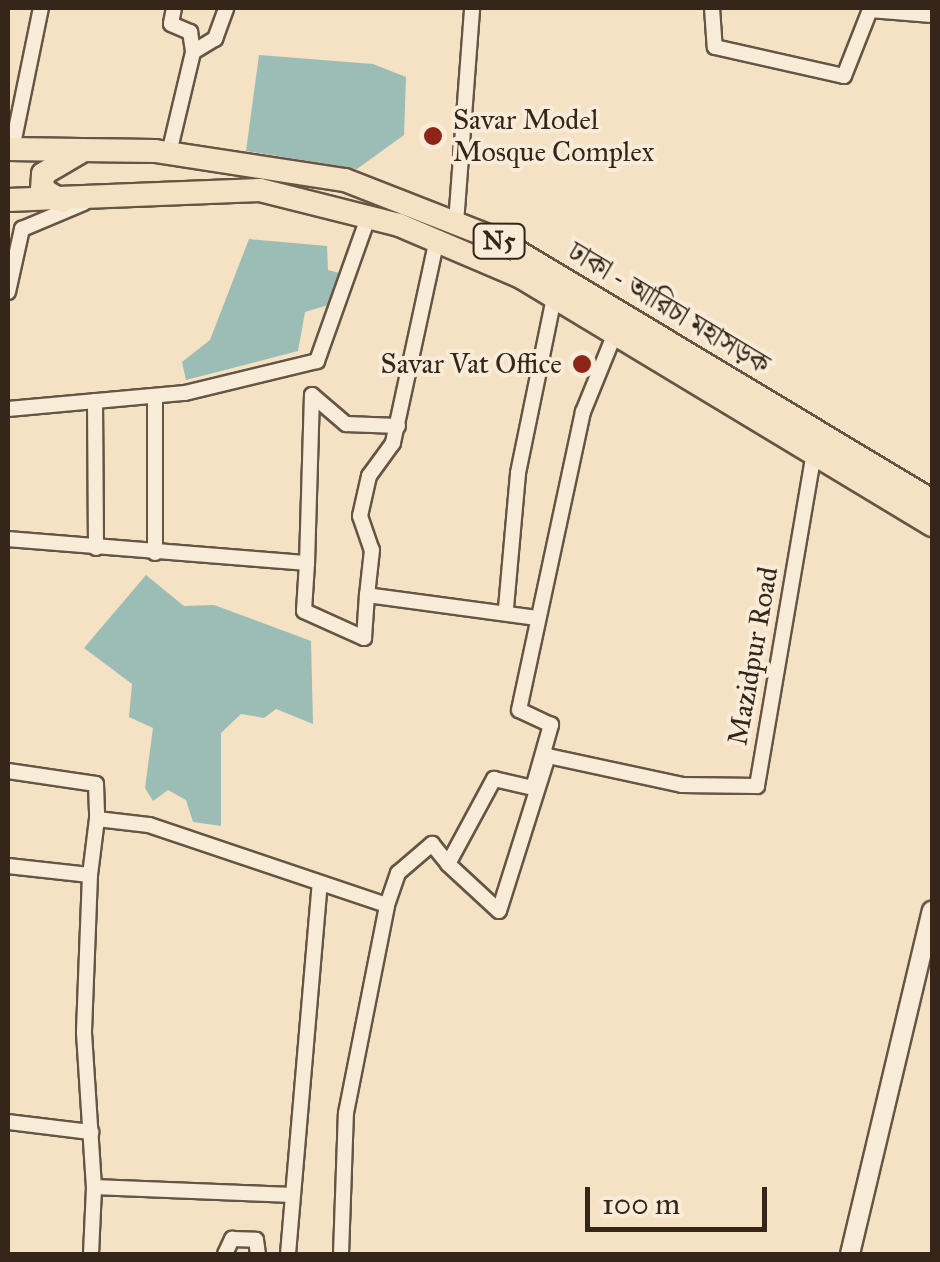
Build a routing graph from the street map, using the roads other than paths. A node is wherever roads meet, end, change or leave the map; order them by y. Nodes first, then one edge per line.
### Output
1 (41, 8) edge
2 (174, 8) edge
3 (226, 8) edge
4 (472, 8) edge
5 (712, 8) edge
6 (932, 15) edge
7 (194, 52) junction
8 (10, 149) edge
9 (86, 150) junction
10 (169, 153) junction
11 (8, 200) edge
12 (75, 203) junction
13 (369, 215) junction
14 (456, 224) junction
15 (437, 240) junction
16 (8, 292) edge
17 (554, 297) junction
18 (614, 338) junction
19 (155, 396) junction
20 (96, 401) junction
21 (8, 409) edge
22 (398, 426) junction
23 (814, 451) junction
24 (932, 501) edge
25 (932, 525) edge
26 (8, 539) edge
27 (96, 548) junction
28 (155, 552) junction
29 (307, 563) junction
30 (367, 596) junction
31 (506, 608) junction
32 (538, 618) junction
33 (8, 771) edge
34 (96, 819) junction
35 (448, 864) junction
36 (8, 866) edge
37 (90, 875) junction
38 (320, 884) junction
39 (387, 905) junction
40 (932, 911) edge
41 (8, 1122) edge
42 (91, 1132) junction
43 (94, 1188) junction
44 (292, 1195) junction
45 (91, 1254) edge
46 (226, 1254) edge
47 (258, 1254) edge
48 (288, 1254) edge
49 (342, 1254) edge
50 (850, 1254) edge

1 - 8 street
2 - 7 street
3 - 7 street
4 - 14 street
5 - 6 street
7 - 10 street
8 - 9 highway, ঢাকা - আরিচা মহাসড়ক / N5
9 - 10 highway, ঢাকা - আরিচা মহাসড়ক / N5
9 - 12 highway
10 - 14 highway, ঢাকা - আরিচা মহাসড়ক / N5
11 - 12 highway, ঢাকা - আরিচা মহাসড়ক / N5
12 - 13 highway, ঢাকা - আরিচা মহাসড়ক / N5
12 - 16 street
13 - 15 highway, ঢাকা - আরিচা মহাসড়ক / N5
13 - 19 street
14 - 24 highway, ঢাকা - আরিচা মহাসড়ক / N5
15 - 17 highway, ঢাকা - আরিচা মহাসড়ক / N5
15 - 22 street
17 - 18 highway, ঢাকা - আরিচা মহাসড়ক / N5
17 - 31 street
18 - 23 highway, ঢাকা - আরিচা মহাসড়ক / N5
18 - 32 street
19 - 20 street
19 - 28 street
20 - 21 street
20 - 27 street
22 - 29 street
22 - 30 street
23 - 25 highway, ঢাকা - আরিচা মহাসড়ক / N5
23 - 35 street, Mazidpur Road
26 - 27 street
27 - 28 street
28 - 29 street
29 - 30 street
30 - 31 street
31 - 32 street
32 - 35 street
33 - 34 street
34 - 37 street
34 - 38 street
35 - 39 street
36 - 37 street
37 - 42 street
38 - 39 street
38 - 44 street
39 - 49 street
40 - 50 street
41 - 42 street
42 - 43 street
43 - 44 street
43 - 45 street
44 - 48 street
46 - 47 street

